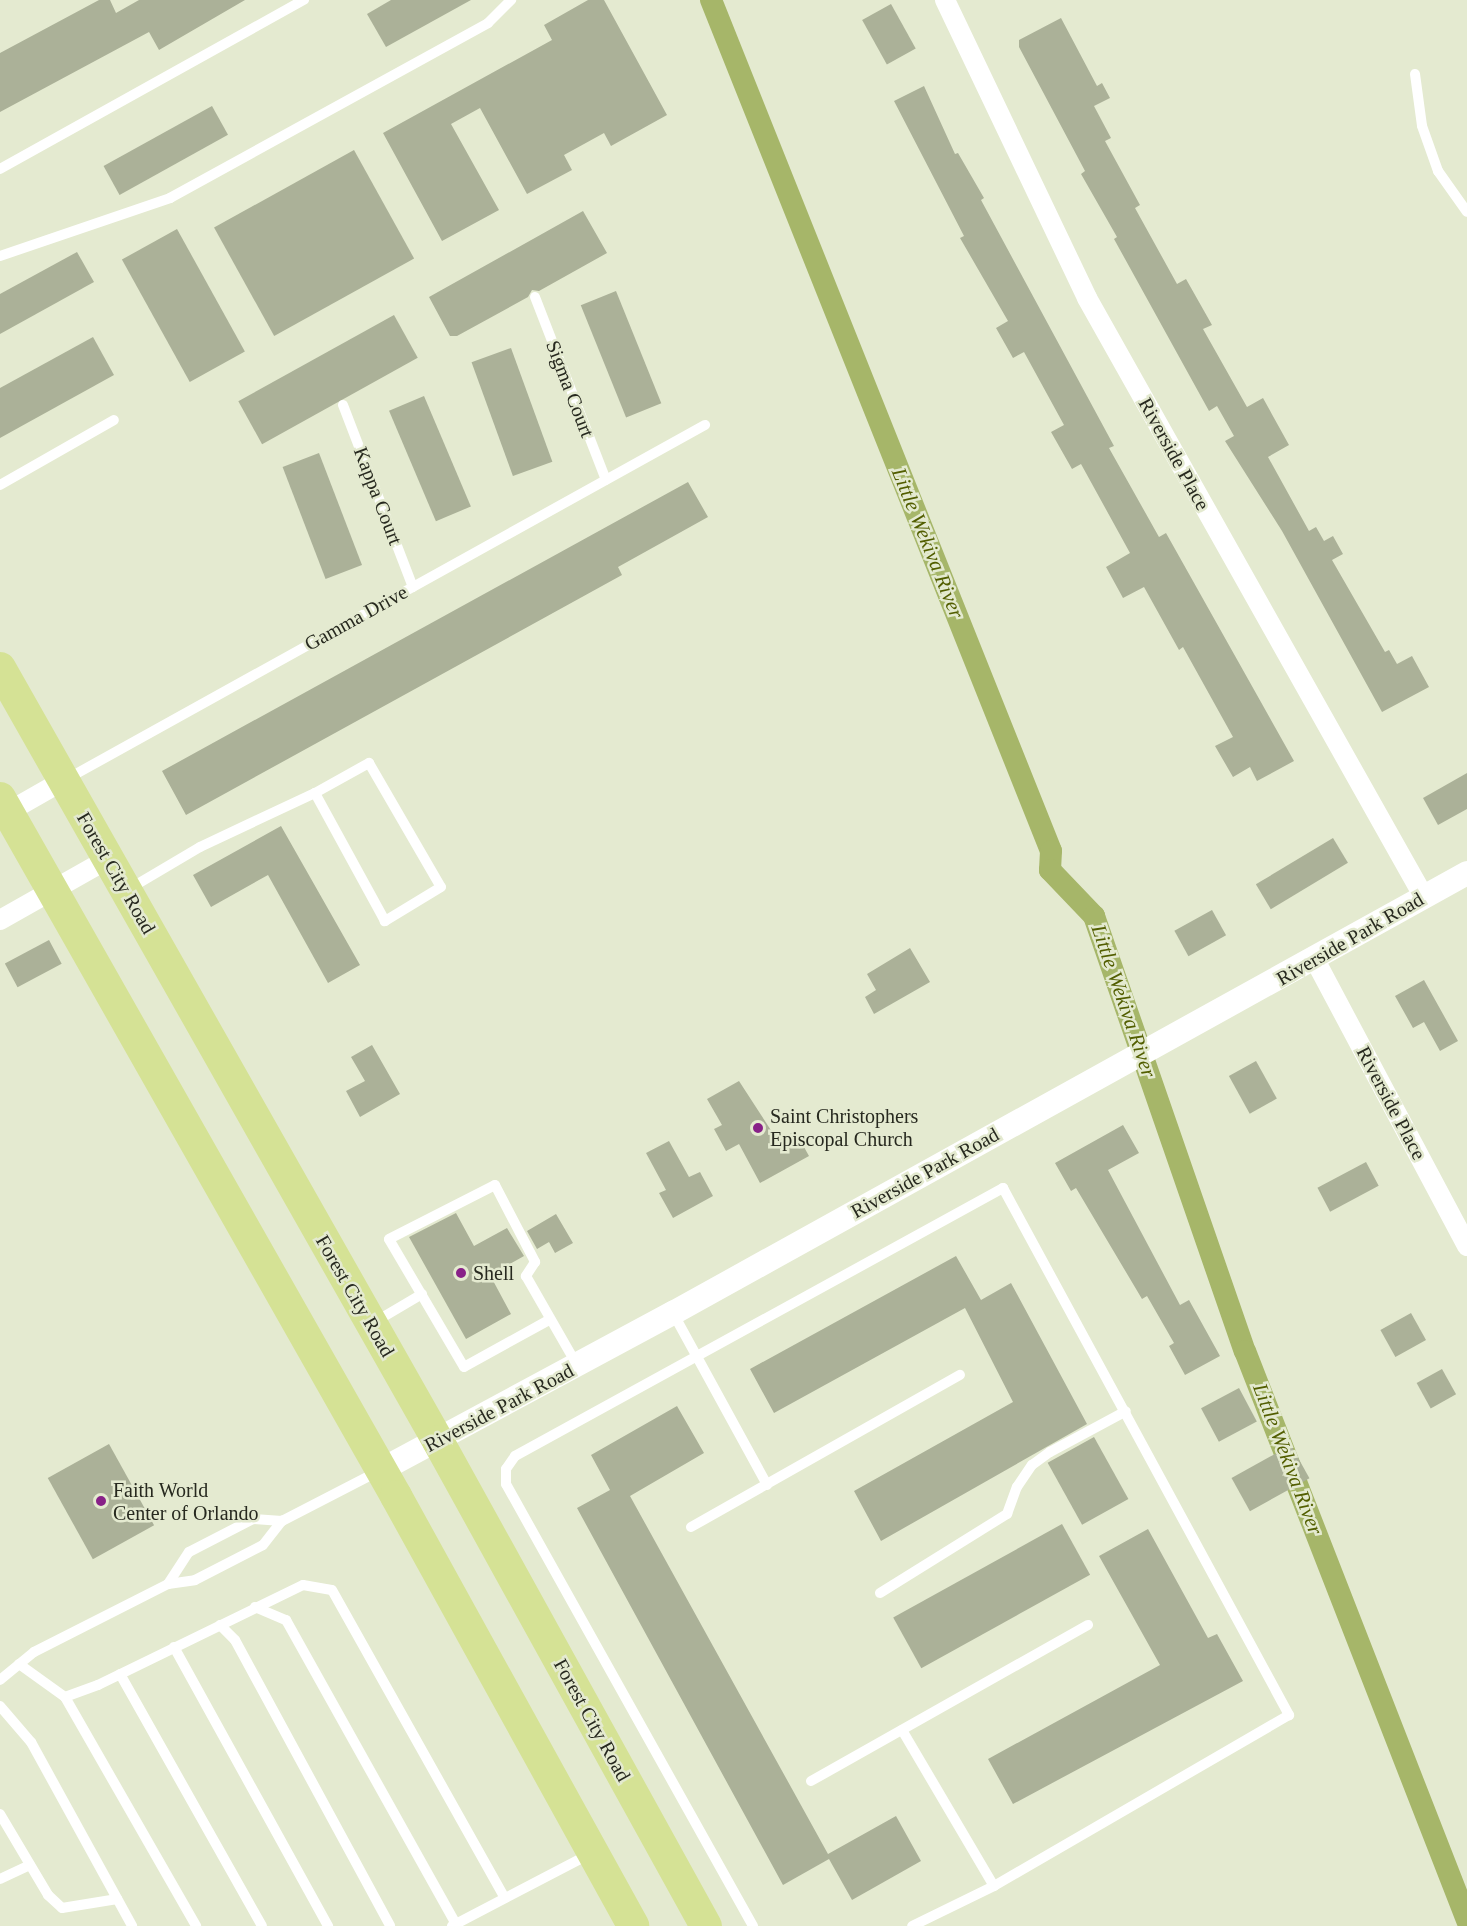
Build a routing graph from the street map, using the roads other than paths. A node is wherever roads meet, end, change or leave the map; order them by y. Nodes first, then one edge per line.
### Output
1 (304, 0) edge
2 (511, 0) edge
3 (945, 0) edge
4 (1415, 74) dead end
5 (0, 169) edge
6 (1467, 212) edge
7 (0, 256) edge
8 (535, 297) dead end
9 (343, 405) dead end
10 (114, 420) dead end
11 (705, 424) dead end
12 (606, 480) junction
13 (0, 484) edge
14 (413, 587) junction
15 (0, 668) edge
16 (64, 780) junction
17 (315, 793) junction
18 (4, 805) edge
19 (108, 859) junction
20 (1467, 873) edge
21 (53, 891) junction
22 (126, 891) junction
23 (1424, 897) junction
24 (0, 920) edge
25 (1315, 960) junction
26 (1467, 1246) edge
27 (422, 1294) junction
28 (673, 1313) junction
29 (549, 1320) junction
30 (370, 1324) junction
31 (696, 1356) junction
32 (577, 1366) junction
33 (960, 1375) dead end
34 (1126, 1411) junction
35 (438, 1441) junction
36 (381, 1470) junction
37 (767, 1485) junction
38 (282, 1521) junction
39 (691, 1527) dead end
40 (168, 1584) junction
41 (880, 1593) dead end
42 (255, 1607) junction
43 (220, 1625) junction
44 (1088, 1625) dead end
45 (174, 1647) junction
46 (19, 1664) junction
47 (120, 1674) junction
48 (0, 1680) edge
49 (65, 1696) junction
50 (0, 1706) edge
51 (902, 1730) junction
52 (811, 1781) dead end
53 (0, 1814) edge
54 (592, 1852) junction
55 (30, 1865) junction
56 (0, 1879) edge
57 (994, 1886) junction
58 (505, 1898) junction
59 (117, 1899) junction
60 (454, 1925) edge
61 (132, 1926) edge
62 (196, 1926) edge
63 (262, 1926) edge
64 (327, 1926) edge
65 (390, 1926) edge
66 (633, 1926) edge
67 (706, 1926) edge
68 (753, 1926) edge
69 (912, 1926) edge

1 - 5 lane
2 - 7 lane
3 - 23 street, Riverside Place
4 - 6 lane
8 - 12 lane, Sigma Court
9 - 14 lane, Kappa Court
10 - 13 lane
11 - 12 lane, Gamma Drive
12 - 14 lane, Gamma Drive
14 - 16 lane, Gamma Drive
15 - 16 main road, Forest City Road
16 - 18 street, Gamma Drive
16 - 19 main road, Forest City Road
17 - 17 lane
17 - 22 lane
18 - 21 main road
19 - 21 street
19 - 22 main road, Forest City Road
20 - 23 street, Riverside Park Road
21 - 24 street
21 - 36 main road
22 - 30 main road, Forest City Road
23 - 25 street, Riverside Park Road
25 - 26 street, Riverside Place
25 - 28 street, Riverside Park Road
27 - 29 lane
27 - 29 lane
27 - 30 lane
28 - 31 lane
28 - 32 street, Riverside Park Road
29 - 32 lane
30 - 35 main road, Forest City Road
31 - 34 lane
31 - 37 lane
31 - 68 lane
32 - 35 street, Riverside Park Road
33 - 37 lane
34 - 41 lane
34 - 57 lane
35 - 36 street, Riverside Park Road
35 - 67 main road, Forest City Road
36 - 38 lane
36 - 54 main road
37 - 39 lane
38 - 40 lane
38 - 40 lane
40 - 46 lane
42 - 43 lane
42 - 58 lane
42 - 60 lane
43 - 45 lane
43 - 65 lane
44 - 51 lane
45 - 47 lane
45 - 64 lane
46 - 48 lane
46 - 49 lane
47 - 49 lane
47 - 63 lane
49 - 62 lane
50 - 59 lane
51 - 52 lane
51 - 57 lane
53 - 55 lane
54 - 58 lane
54 - 66 main road
55 - 56 lane
55 - 59 lane
57 - 69 lane
58 - 60 lane
59 - 61 lane

